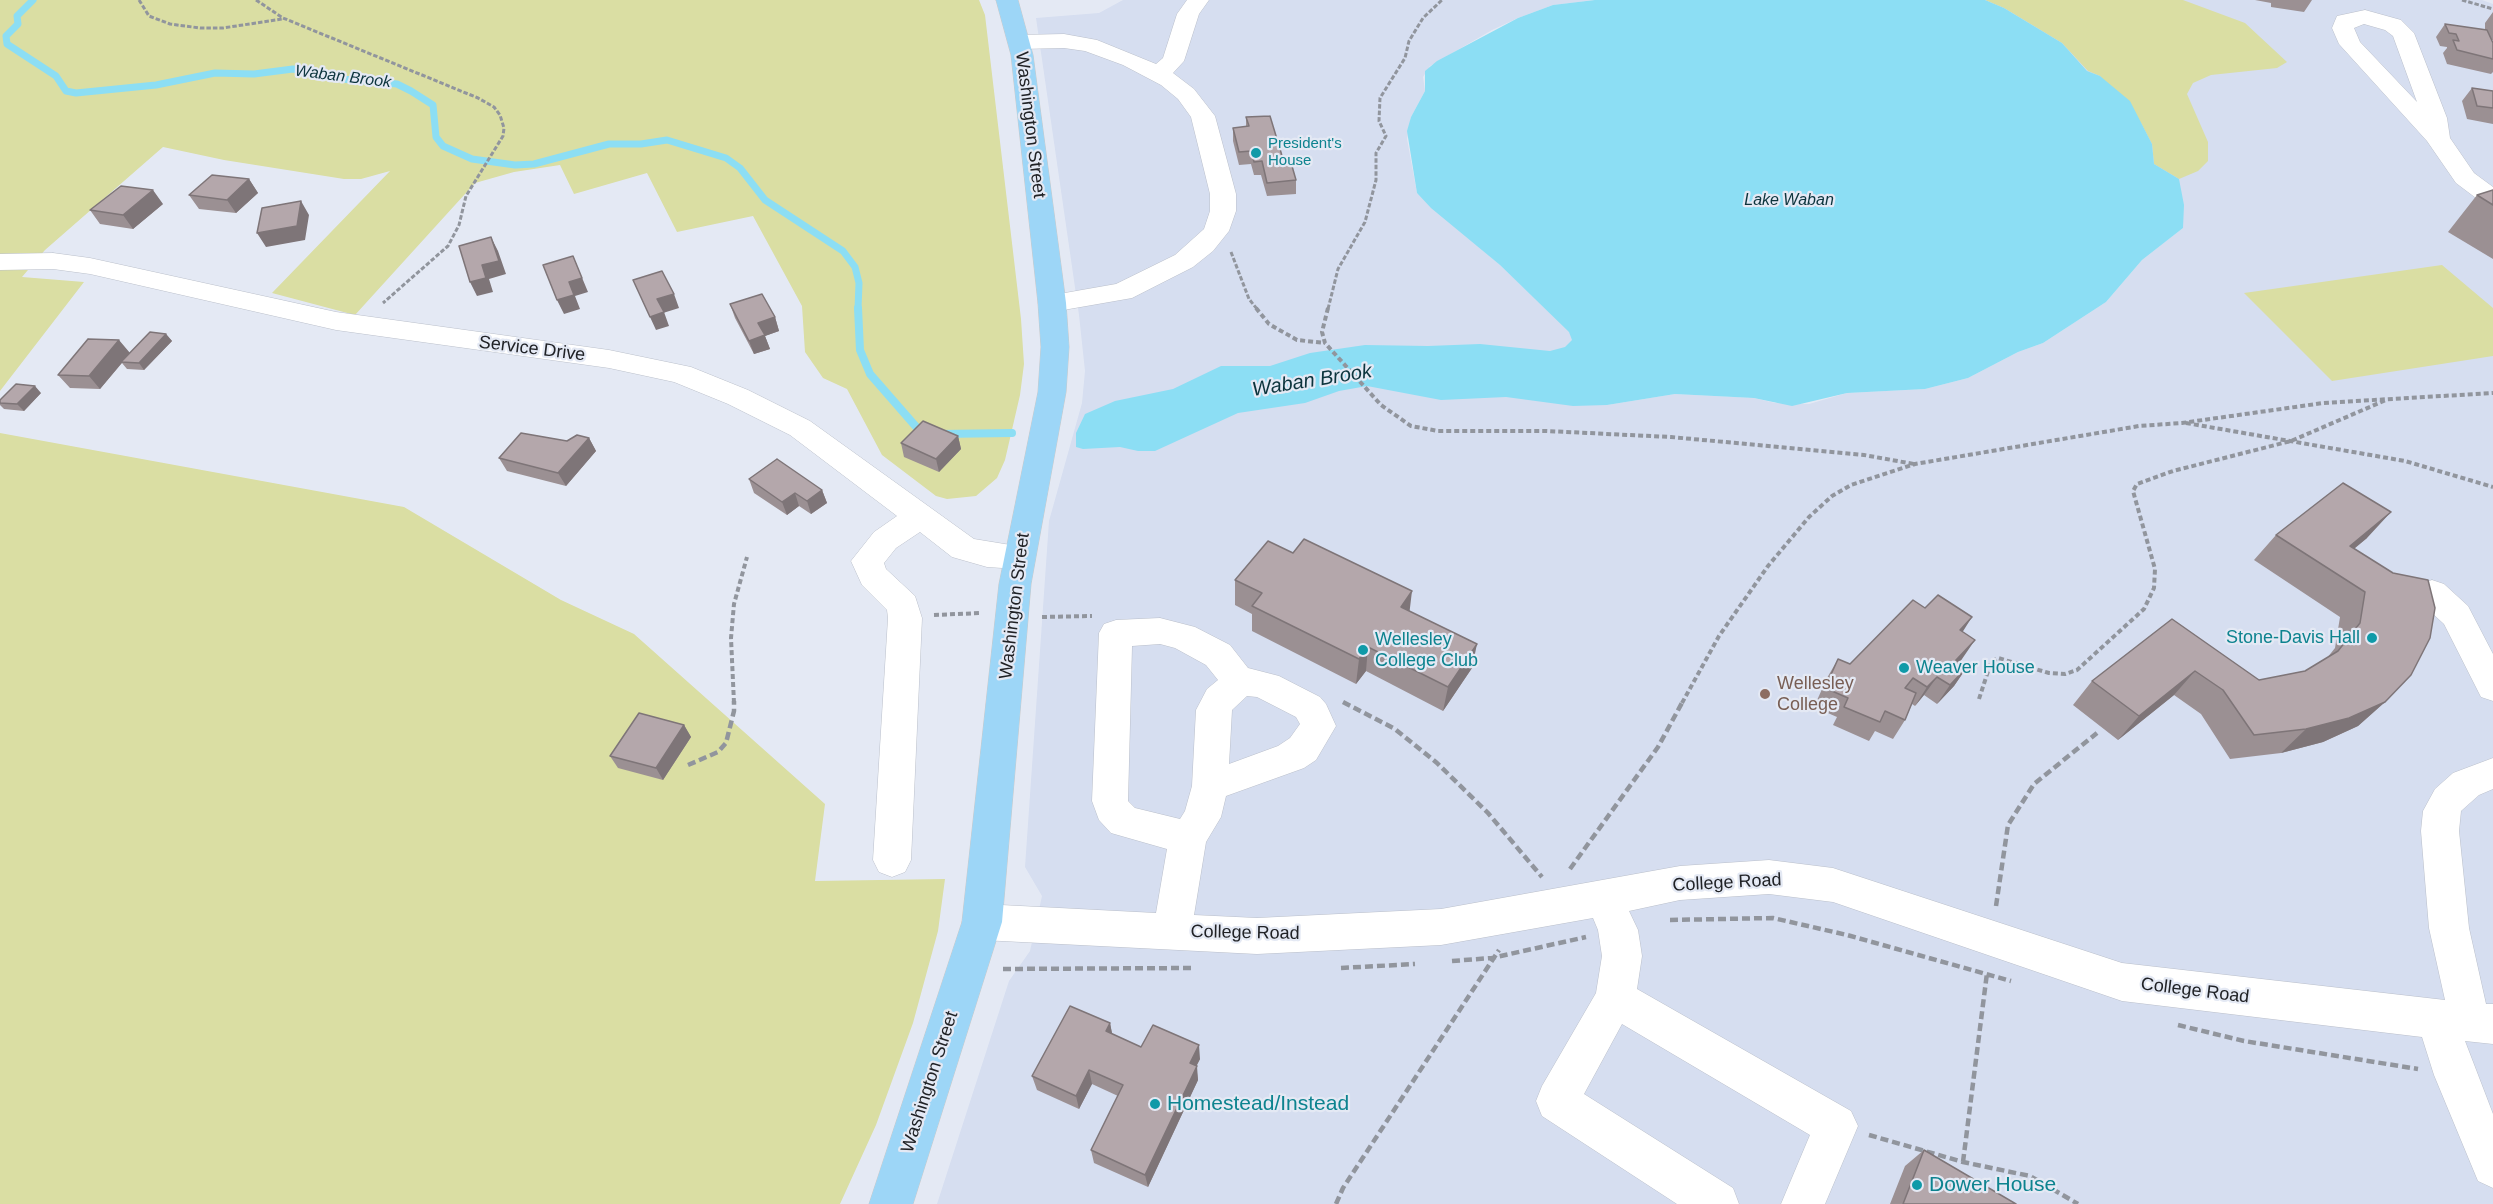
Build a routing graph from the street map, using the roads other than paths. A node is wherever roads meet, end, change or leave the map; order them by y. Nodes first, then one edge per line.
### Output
1 (1007, 0) edge
2 (1198, 0) edge
3 (1020, 42) junction
4 (1160, 73) junction
5 (2438, 138) junction
6 (2493, 199) edge
7 (0, 262) edge
8 (1052, 303) junction
9 (919, 517) junction
10 (1018, 557) junction
11 (2432, 593) edge
12 (1239, 683) junction
13 (2493, 687) edge
14 (2493, 772) edge
15 (1210, 786) junction
16 (1188, 838) junction
17 (892, 860) dead end
18 (1611, 915) junction
19 (982, 922) junction
20 (1172, 931) junction
21 (1615, 998) junction
22 (2466, 1021) edge
23 (2493, 1166) edge
24 (891, 1204) edge
25 (1717, 1204) edge
26 (1803, 1204) edge

1 - 3 main road, Washington Street
2 - 4 street
3 - 4 street
3 - 8 main road, Washington Street
4 - 8 street
5 - 5 street
5 - 6 street
7 - 9 street, Service Drive
8 - 10 main road, Washington Street
9 - 10 street, Service Drive
9 - 17 street
10 - 19 main road, Washington Street
11 - 13 street
12 - 15 street
12 - 15 street
12 - 16 street
14 - 22 street
15 - 16 street
16 - 20 street
18 - 20 street, College Road
18 - 21 street
18 - 22 street, College Road
19 - 20 street, College Road
19 - 24 main road, Washington Street
21 - 25 street
21 - 26 street
22 - 23 street

